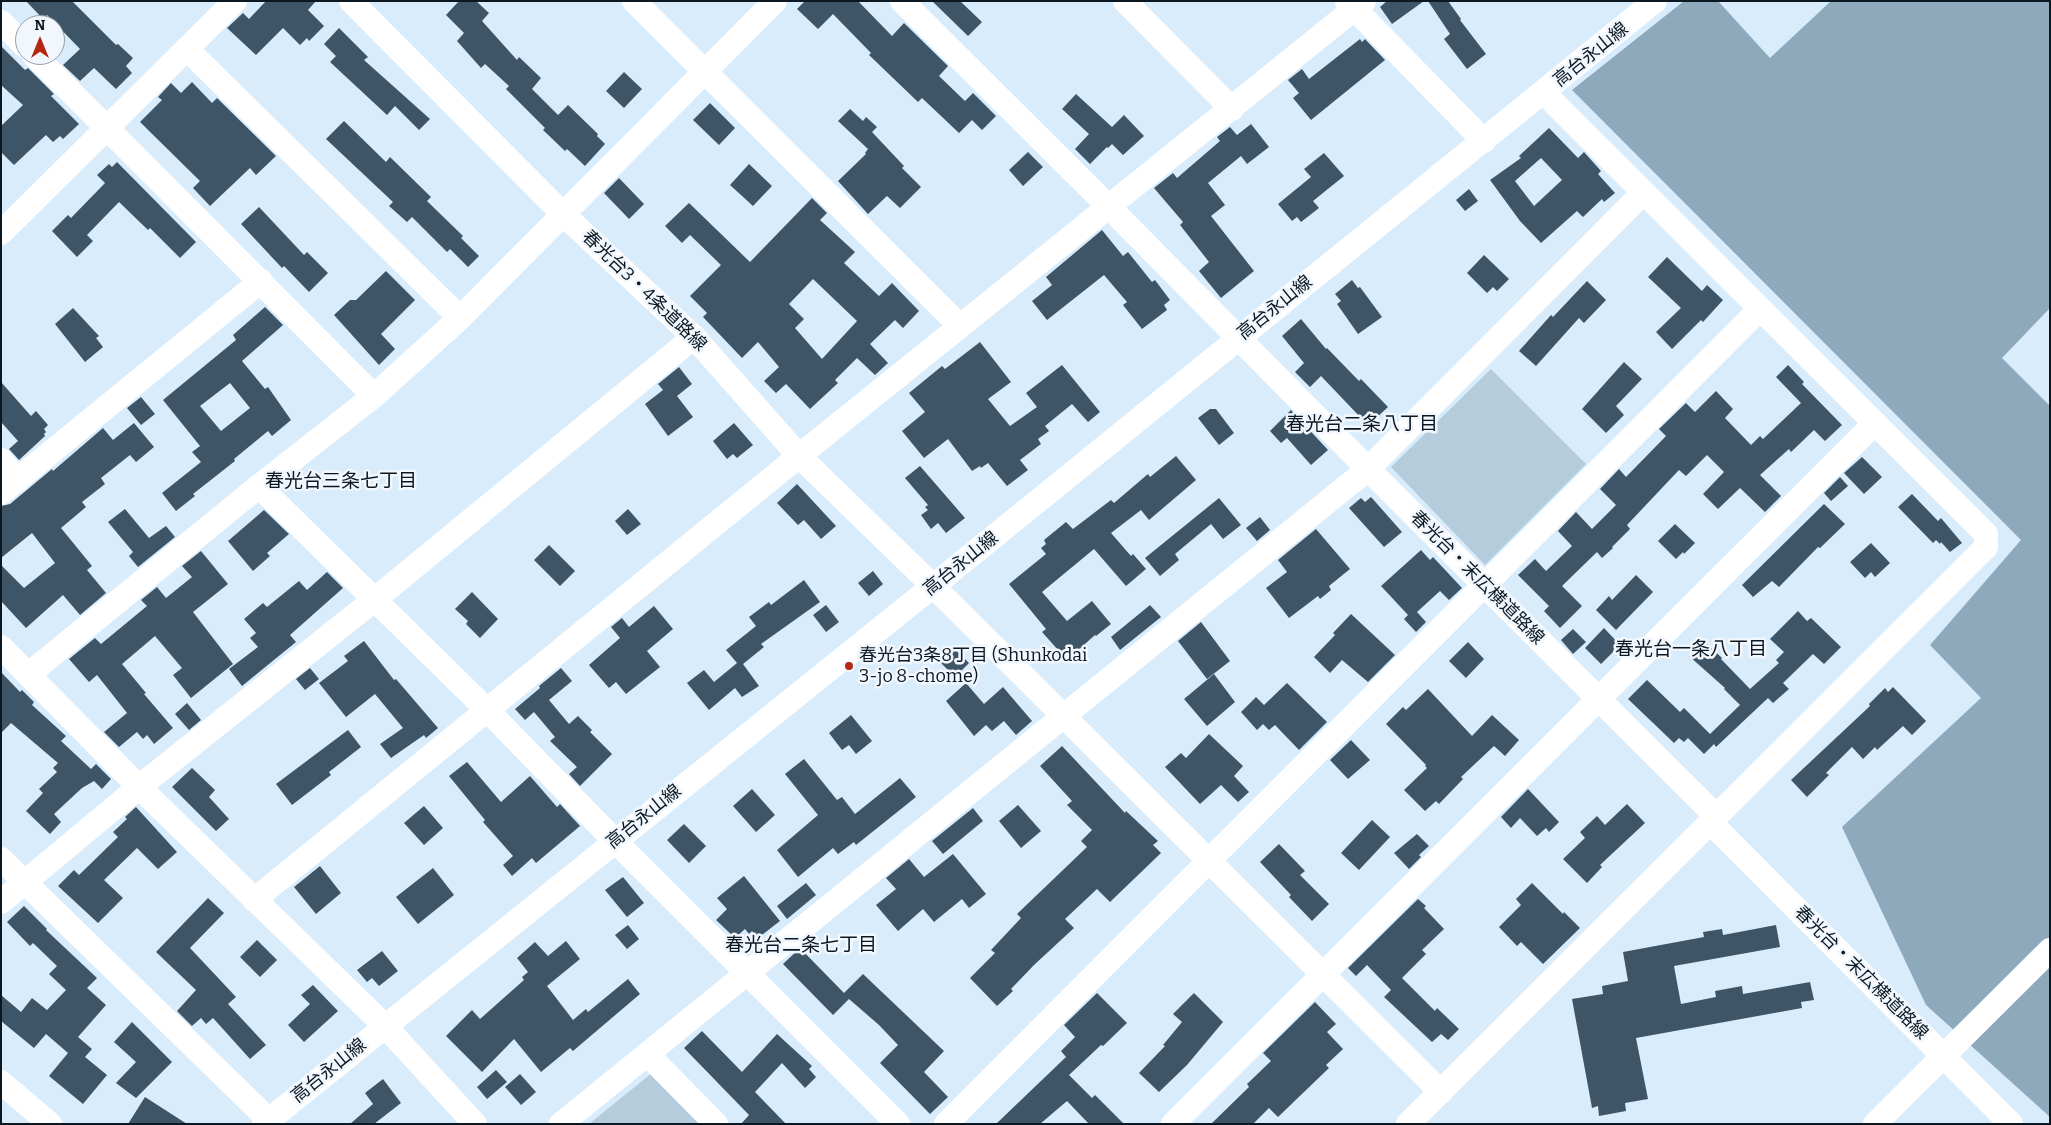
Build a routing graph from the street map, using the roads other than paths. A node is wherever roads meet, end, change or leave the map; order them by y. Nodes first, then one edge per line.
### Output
1 (235, 1) edge
2 (351, 1) edge
3 (634, 1) edge
4 (775, 1) edge
5 (902, 1) edge
6 (1126, 1) edge
7 (1655, 1) edge
8 (1355, 4) edge
9 (1, 22) edge
10 (15, 36) edge
11 (187, 48) junction
12 (44, 65) edge
13 (705, 72) junction
14 (1544, 93) junction
15 (1232, 108) junction
16 (106, 128) junction
17 (1484, 141) junction
18 (1643, 193) junction
19 (1108, 206) junction
20 (564, 214) junction
21 (1, 234) edge
22 (261, 281) junction
23 (1760, 309) junction
24 (460, 318) junction
25 (960, 326) junction
26 (694, 337) junction
27 (1238, 338) junction
28 (374, 396) junction
29 (1875, 423) junction
30 (799, 456) junction
31 (1, 460) edge
32 (1368, 470) junction
33 (259, 486) junction
34 (10, 487) edge
35 (1485, 585) junction
36 (933, 586) junction
37 (374, 600) junction
38 (1, 647) edge
39 (29, 674) junction
40 (1599, 699) junction
41 (487, 710) junction
42 (1064, 717) junction
43 (139, 787) junction
44 (1714, 820) junction
45 (614, 840) junction
46 (1, 859) edge
47 (1208, 860) junction
48 (25, 883) junction
49 (254, 900) junction
50 (1, 902) edge
51 (2050, 950) edge
52 (748, 972) junction
53 (1321, 974) junction
54 (385, 1026) junction
55 (647, 1054) junction
56 (1943, 1056) junction
57 (1, 1082) edge
58 (1441, 1092) junction
59 (266, 1122) edge
60 (50, 1124) edge
61 (475, 1124) edge
62 (561, 1124) edge
63 (716, 1124) edge
64 (898, 1124) edge
65 (946, 1124) edge
66 (1173, 1124) edge
67 (1408, 1124) edge
68 (1875, 1124) edge
69 (2011, 1124) edge

1 - 11 street
2 - 20 street, 春光台3・4条道路線
3 - 13 street
4 - 13 street
5 - 19 street, 春光台・末広横道路線
6 - 15 street
7 - 14 street, 高台永山線
8 - 15 street
8 - 17 street
9 - 10 street
11 - 16 street
11 - 24 street
12 - 16 street
13 - 20 street
13 - 25 street
14 - 17 street, 高台永山線
14 - 18 street
15 - 19 street
16 - 21 street
16 - 22 street
17 - 27 street, 高台永山線
18 - 23 street
18 - 32 street
19 - 25 street
19 - 27 street, 春光台・末広横道路線
20 - 24 street
20 - 26 street, 春光台3・4条道路線
22 - 28 street
22 - 34 street
23 - 29 street
23 - 35 street
24 - 28 street
25 - 30 street
26 - 30 street, 春光台3・4条道路線
26 - 37 street
27 - 32 street, 春光台・末広横道路線
27 - 36 street, 高台永山線
28 - 33 street
29 - 40 street
29 - 44 street
30 - 36 street, 春光台3・4条道路線
30 - 41 street
31 - 34 street
32 - 35 street, 春光台・末広横道路線
32 - 42 street
33 - 37 street
33 - 39 street
35 - 40 street, 春光台・末広横道路線
35 - 47 street
36 - 42 street, 春光台3・4条道路線
36 - 45 street, 高台永山線
37 - 41 street
37 - 43 street
38 - 39 street
39 - 43 street
40 - 44 street, 春光台・末広横道路線
40 - 53 street
41 - 45 street
41 - 49 street
42 - 47 street, 春光台3・4条道路線
42 - 52 street
43 - 48 street
43 - 49 street
44 - 56 street, 春光台・末広横道路線
44 - 58 street
45 - 52 street
45 - 54 street, 高台永山線
46 - 48 street
47 - 53 street, 春光台3・4条道路線
47 - 65 street
48 - 50 street
48 - 59 street
49 - 54 street
51 - 56 street
52 - 55 street
52 - 64 street
53 - 58 street, 春光台3・4条道路線
53 - 66 street
54 - 59 street, 高台永山線
54 - 61 street
55 - 62 street
55 - 63 street
56 - 68 street
56 - 69 street, 春光台・末広横道路線
57 - 60 street
58 - 67 street

